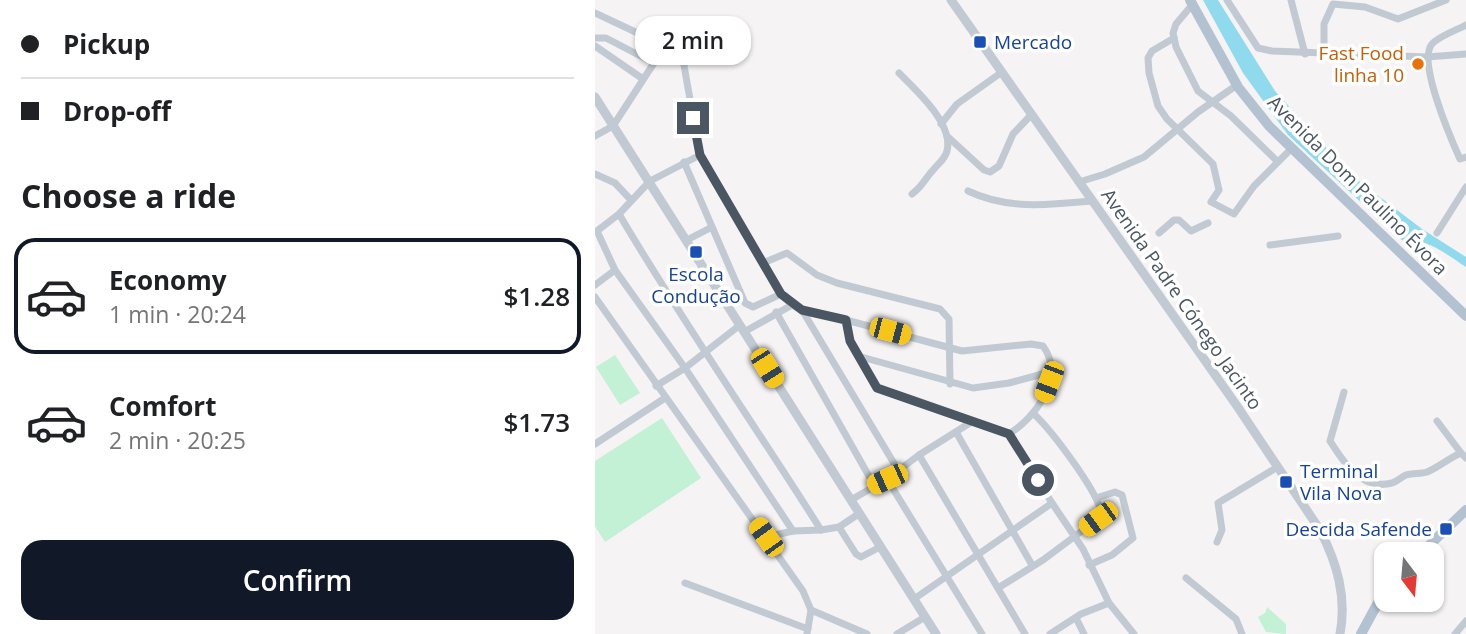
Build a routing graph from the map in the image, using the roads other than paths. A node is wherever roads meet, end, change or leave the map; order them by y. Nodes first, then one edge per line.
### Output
1 (951, 0) edge
2 (1227, 0) edge
3 (1291, 0) edge
4 (1446, 0) edge
5 (1191, 2) edge
6 (1365, 4) edge
7 (595, 13) edge
8 (1466, 25) edge
9 (595, 38) edge
10 (1174, 38) junction
11 (595, 46) edge
12 (665, 46) junction
13 (1305, 54) junction
14 (1324, 54) junction
15 (1466, 54) edge
16 (1427, 57) junction
17 (654, 63) junction
18 (1002, 72) junction
19 (899, 73) dead end
20 (643, 79) junction
21 (1237, 85) junction
22 (595, 97) edge
23 (1213, 104) junction
24 (1031, 114) junction
25 (941, 124) junction
26 (613, 126) junction
27 (1178, 129) junction
28 (595, 136) edge
29 (946, 136) junction
30 (1292, 148) junction
31 (700, 155) junction
32 (1466, 158) edge
33 (1277, 161) junction
34 (684, 162) junction
35 (595, 174) edge
36 (650, 181) junction
37 (1079, 182) junction
38 (1466, 187) edge
39 (968, 191) dead end
40 (912, 194) dead end
41 (631, 200) junction
42 (1092, 201) junction
43 (619, 214) junction
44 (1208, 223) dead end
45 (712, 226) junction
46 (596, 230) edge
47 (1159, 233) dead end
48 (1437, 233) dead end
49 (1338, 236) dead end
50 (687, 240) junction
51 (1271, 245) dead end
52 (763, 264) junction
53 (615, 270) junction
54 (595, 285) edge
55 (781, 294) junction
56 (595, 297) edge
57 (792, 305) junction
58 (802, 310) junction
59 (776, 313) junction
60 (1466, 316) edge
61 (846, 320) junction
62 (742, 329) junction
63 (951, 348) junction
64 (706, 351) junction
65 (859, 356) junction
66 (685, 368) junction
67 (1049, 372) junction
68 (950, 384) junction
69 (656, 386) junction
70 (1344, 391) dead end
71 (665, 398) junction
72 (1034, 414) junction
73 (973, 421) junction
74 (1437, 421) dead end
75 (956, 432) junction
76 (1009, 434) junction
77 (595, 444) edge
78 (919, 455) junction
79 (1463, 456) edge
80 (1276, 468) junction
81 (898, 470) junction
82 (887, 479) junction
83 (874, 485) junction
84 (1096, 498) junction
85 (851, 500) junction
86 (1052, 503) junction
87 (1466, 510) edge
88 (860, 513) junction
89 (839, 527) junction
90 (1014, 529) junction
91 (821, 530) junction
92 (793, 531) junction
93 (766, 537) junction
94 (1074, 537) junction
95 (1217, 542) dead end
96 (1433, 542) edge
97 (880, 547) junction
98 (979, 554) junction
99 (1032, 565) junction
100 (1089, 565) junction
101 (949, 576) junction
102 (1186, 578) dead end
103 (685, 583) dead end
104 (998, 588) junction
105 (914, 599) junction
106 (1109, 603) junction
107 (811, 610) junction
108 (1374, 611) edge
109 (925, 617) junction
110 (1076, 618) junction
111 (1466, 621) edge
112 (807, 632) edge
113 (867, 634) edge
114 (897, 634) edge
115 (936, 634) edge
116 (982, 634) edge
117 (1025, 634) edge
118 (1050, 634) edge
119 (1084, 634) edge
120 (1134, 634) edge
121 (1242, 634) edge
122 (1340, 634) edge
123 (1361, 634) edge
124 (1455, 634) edge

1 - 18 street, Avenida Padre Cónego Jacinto
2 - 13 street
3 - 13 street
4 - 6 street
5 - 10 street
5 - 21 main road, Avenida Dom Paulino Évora
6 - 14 street
7 - 12 street
8 - 16 street
9 - 17 street
10 - 23 street
10 - 27 street
11 - 20 street
12 - 17 street
12 - 31 street
13 - 14 street
14 - 16 street
15 - 16 street
16 - 32 street
17 - 20 street
18 - 24 street, Avenida Padre Cónego Jacinto
18 - 25 street
19 - 25 street
20 - 26 street
21 - 23 street
21 - 30 main road, Avenida Dom Paulino Évora
22 - 26 street
23 - 27 street
23 - 33 street
24 - 29 street
24 - 37 street, Avenida Padre Cónego Jacinto
25 - 29 street
26 - 28 street
26 - 36 street
27 - 33 street
27 - 37 street
29 - 40 street
30 - 33 street
30 - 60 main road, Avenida Dom Paulino Évora
31 - 34 street
31 - 52 street
34 - 36 street
34 - 45 street
35 - 41 street
36 - 41 street
36 - 50 street
37 - 42 street, Avenida Padre Cónego Jacinto
38 - 48 street
39 - 42 street
41 - 43 street
42 - 80 street, Avenida Padre Cónego Jacinto
43 - 46 street
43 - 64 street
44 - 47 street
45 - 50 street
45 - 55 street
46 - 53 street
49 - 51 street
50 - 62 street
52 - 55 street
52 - 63 street
53 - 54 street
53 - 66 street
55 - 57 street
56 - 69 street
57 - 58 street
57 - 59 street
58 - 61 street
58 - 81 street
59 - 62 street
59 - 83 street
61 - 63 street
61 - 65 street
62 - 64 street
62 - 85 street
63 - 67 street
63 - 68 street
64 - 66 street
64 - 91 street
65 - 68 street
65 - 73 street
66 - 69 street
66 - 92 street
67 - 68 street
67 - 72 street
69 - 71 street
70 - 79 street
71 - 77 street
71 - 93 street
72 - 76 street
72 - 84 street
73 - 75 street
73 - 76 street
74 - 79 street
75 - 78 street
75 - 90 street
76 - 86 street
78 - 81 street
78 - 98 street
80 - 95 street
80 - 122 street, Avenida Padre Cónego Jacinto
81 - 82 street
82 - 83 street
82 - 101 street
83 - 85 street
84 - 94 street
84 - 100 street
85 - 88 street
86 - 90 street
86 - 94 street
87 - 96 main road
88 - 89 street
88 - 97 street
89 - 91 street
89 - 97 street
90 - 98 street
90 - 99 street
91 - 92 street
92 - 93 street
93 - 107 street
94 - 99 street
94 - 100 street
97 - 105 street
98 - 101 street
98 - 104 street
99 - 104 street
100 - 106 street
101 - 105 street
101 - 116 street
102 - 121 street
103 - 112 street
104 - 117 street
105 - 109 street
106 - 110 street
106 - 120 street
107 - 112 street
107 - 113 street
108 - 123 main road
109 - 114 street
109 - 115 street
110 - 118 street
110 - 119 street
111 - 124 street

